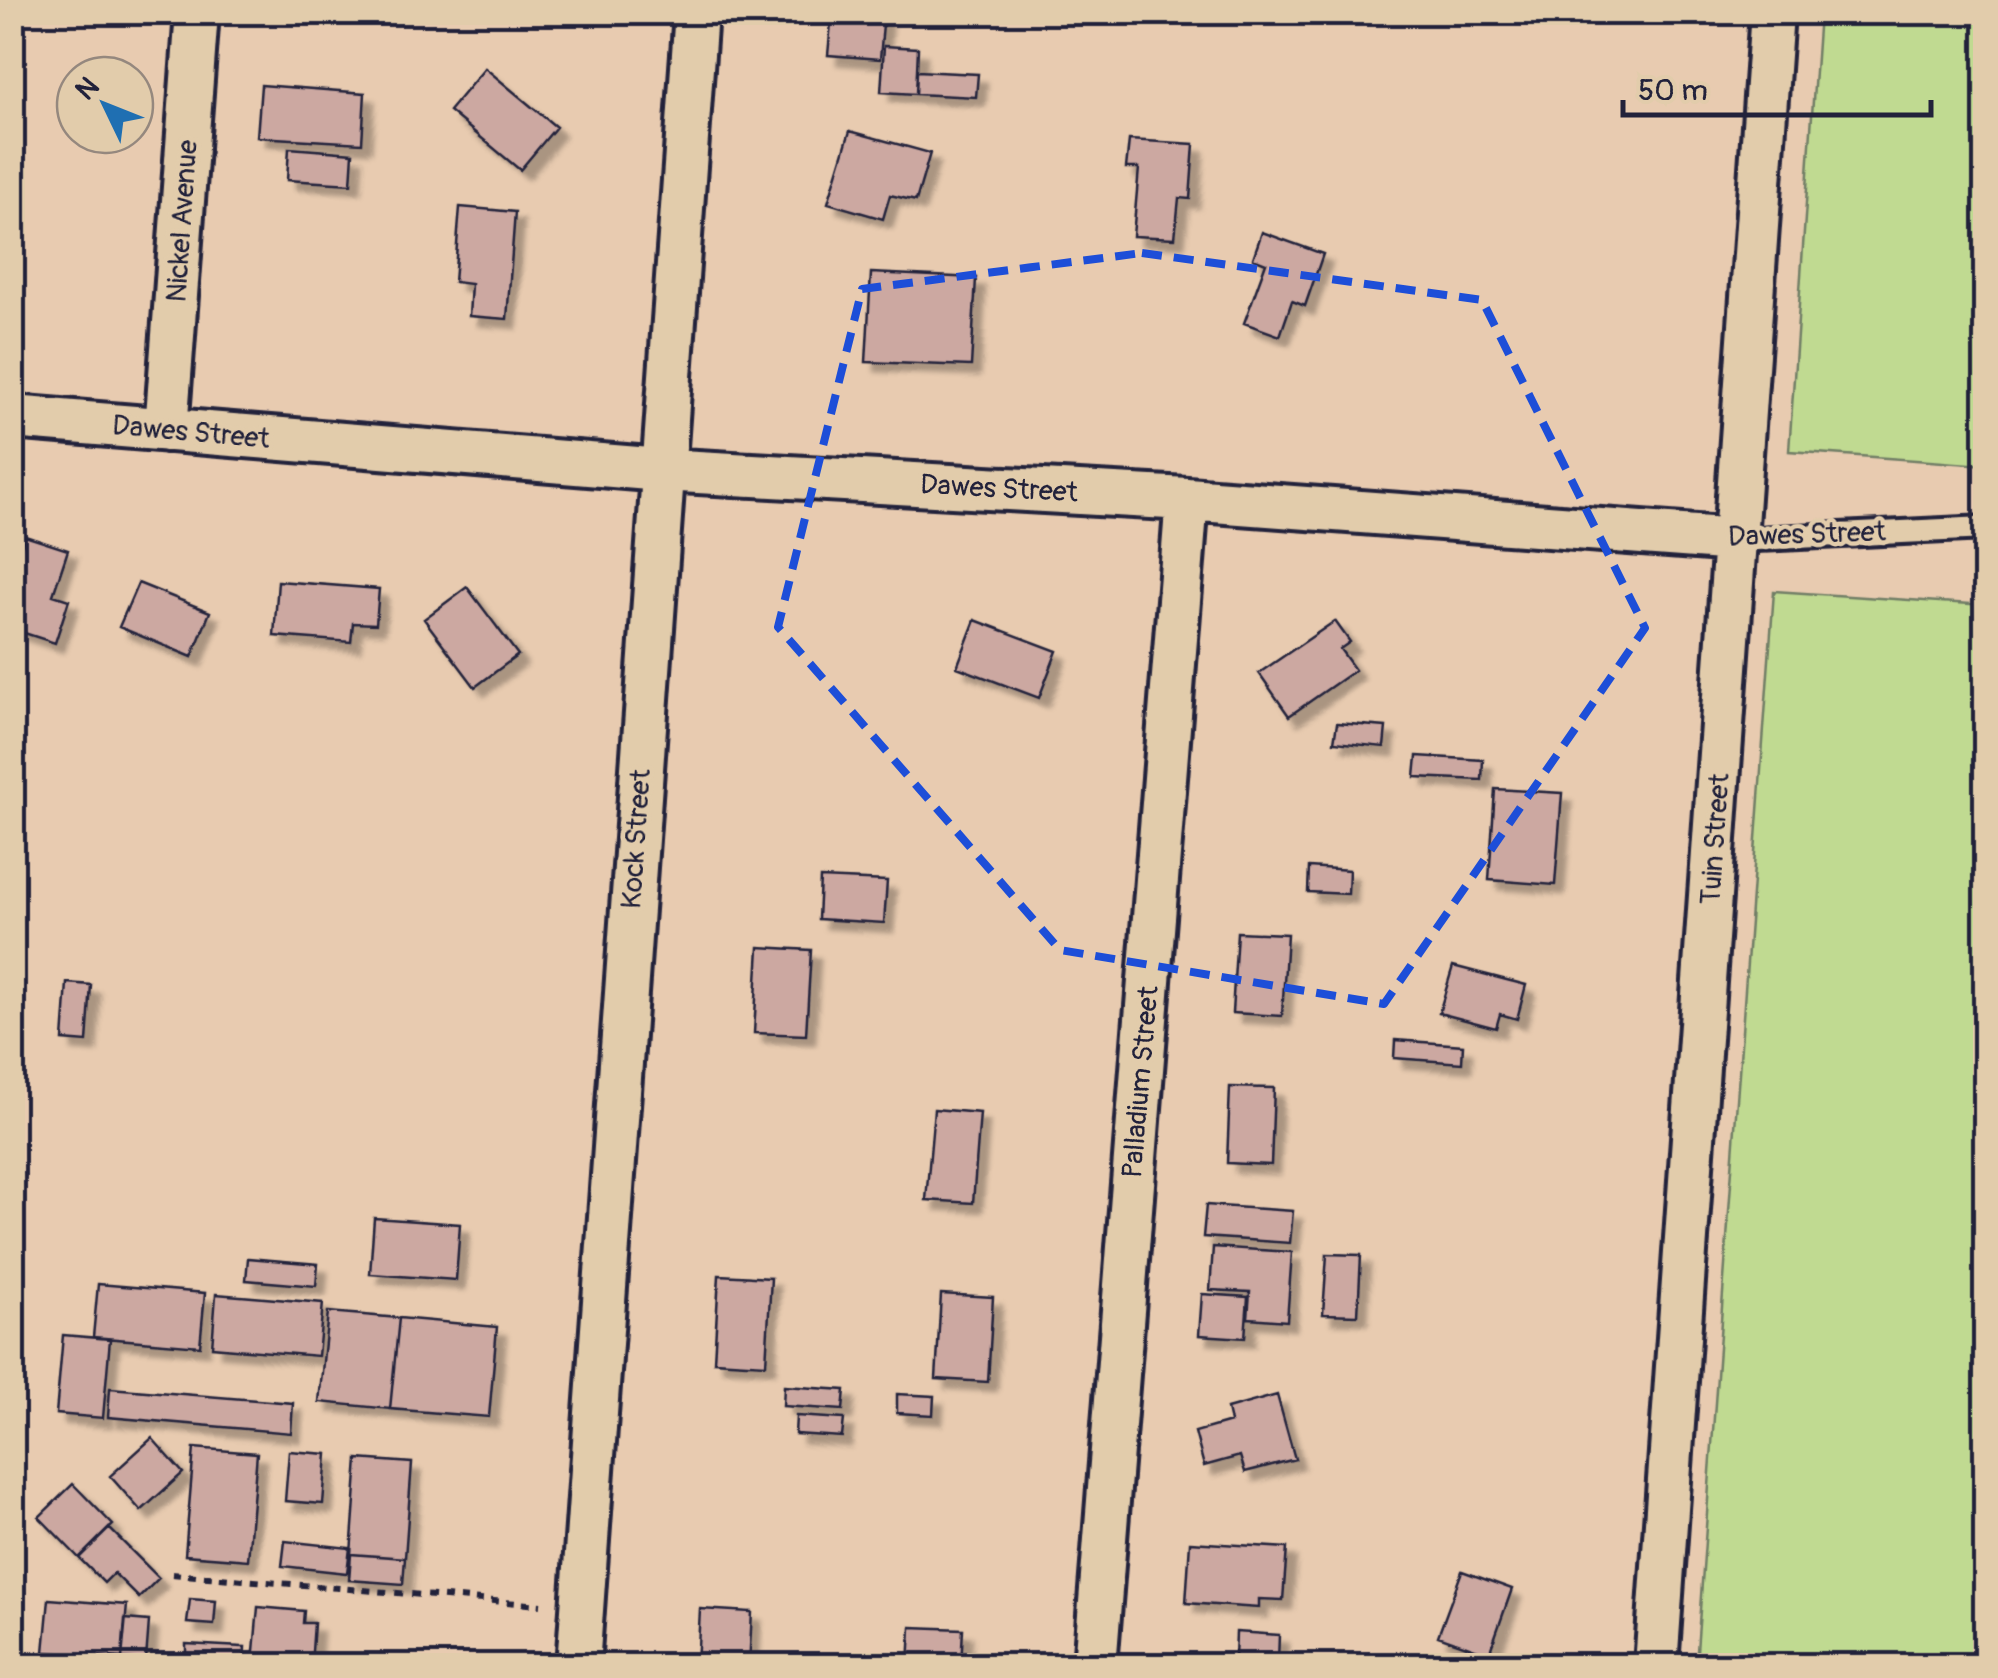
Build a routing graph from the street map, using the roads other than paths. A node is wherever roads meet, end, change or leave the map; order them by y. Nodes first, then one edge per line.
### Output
1 (197, 12) edge
2 (696, 12) edge
3 (1772, 12) edge
4 (12, 417) edge
5 (166, 430) junction
6 (662, 470) junction
7 (1187, 500) junction
8 (1986, 528) edge
9 (1736, 540) junction
10 (578, 1666) edge
11 (1095, 1666) edge
12 (1656, 1666) edge

1 - 5 street, Nickel Avenue
2 - 6 street, Kock Street
3 - 9 street, Tuin Street
4 - 5 street, Dawes Street
5 - 6 street, Dawes Street
6 - 7 street, Dawes Street
6 - 10 street, Kock Street
7 - 9 street, Dawes Street
7 - 11 street, Palladium Street
8 - 9 lane, Dawes Street
9 - 12 street, Tuin Street

